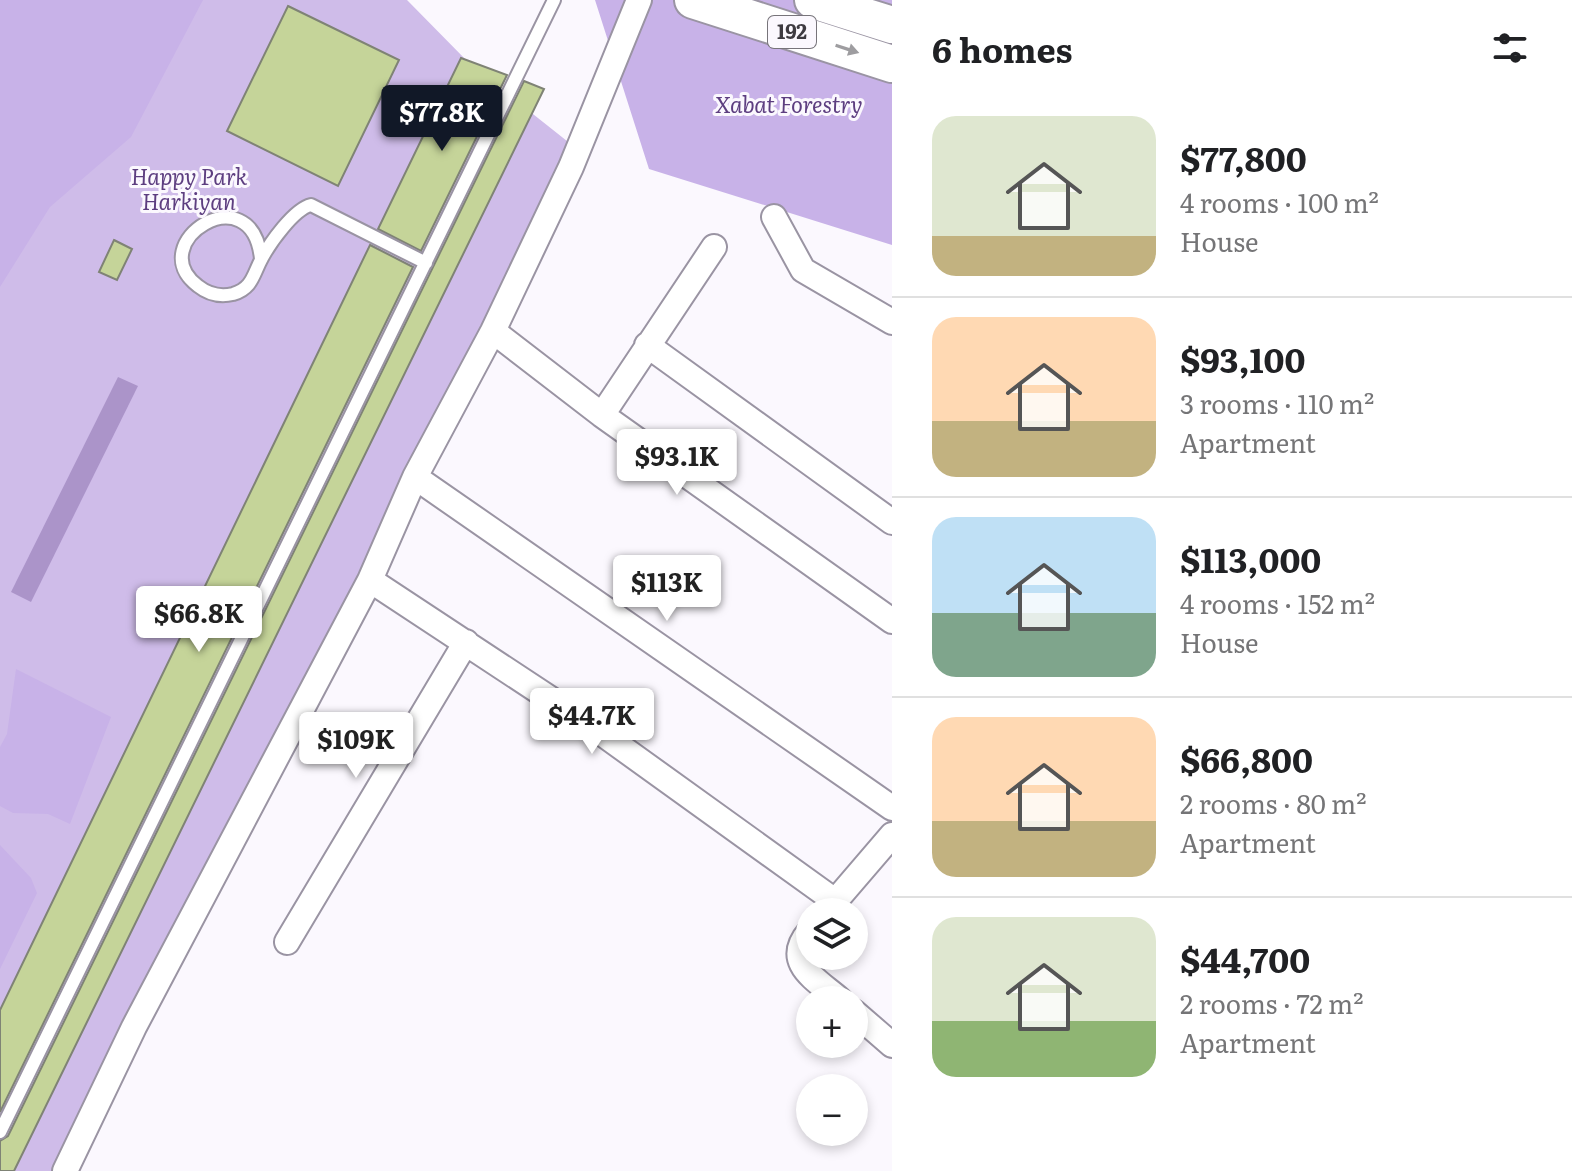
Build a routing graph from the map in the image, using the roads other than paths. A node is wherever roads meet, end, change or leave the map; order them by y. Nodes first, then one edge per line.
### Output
1 (554, 0) edge
2 (639, 0) edge
3 (693, 0) edge
4 (813, 0) edge
5 (892, 25) edge
6 (892, 64) edge
7 (774, 217) dead end
8 (714, 247) dead end
9 (261, 259) junction
10 (426, 263) junction
11 (892, 322) edge
12 (493, 331) junction
13 (647, 345) junction
14 (602, 415) junction
15 (415, 477) junction
16 (892, 522) edge
17 (370, 580) junction
18 (892, 621) edge
19 (466, 642) junction
20 (892, 808) edge
21 (892, 835) edge
22 (820, 898) edge
23 (838, 898) edge
24 (287, 942) dead end
25 (805, 970) edge
26 (824, 986) edge
27 (868, 1024) edge
28 (892, 1045) edge
29 (0, 1132) edge
30 (65, 1171) edge

1 - 10 lane
2 - 12 street
3 -> 6 main road, 192
4 - 5 main road
7 - 11 street
8 - 13 street
9 - 9 lane
9 - 10 lane
10 - 29 lane
12 - 14 street
12 - 15 street
13 - 14 street
13 - 16 street
14 - 18 street
15 - 17 street
15 - 20 street
17 - 19 street
17 - 30 street
19 - 22 street
19 - 24 street
21 - 23 street
25 - 26 street
27 - 28 street

